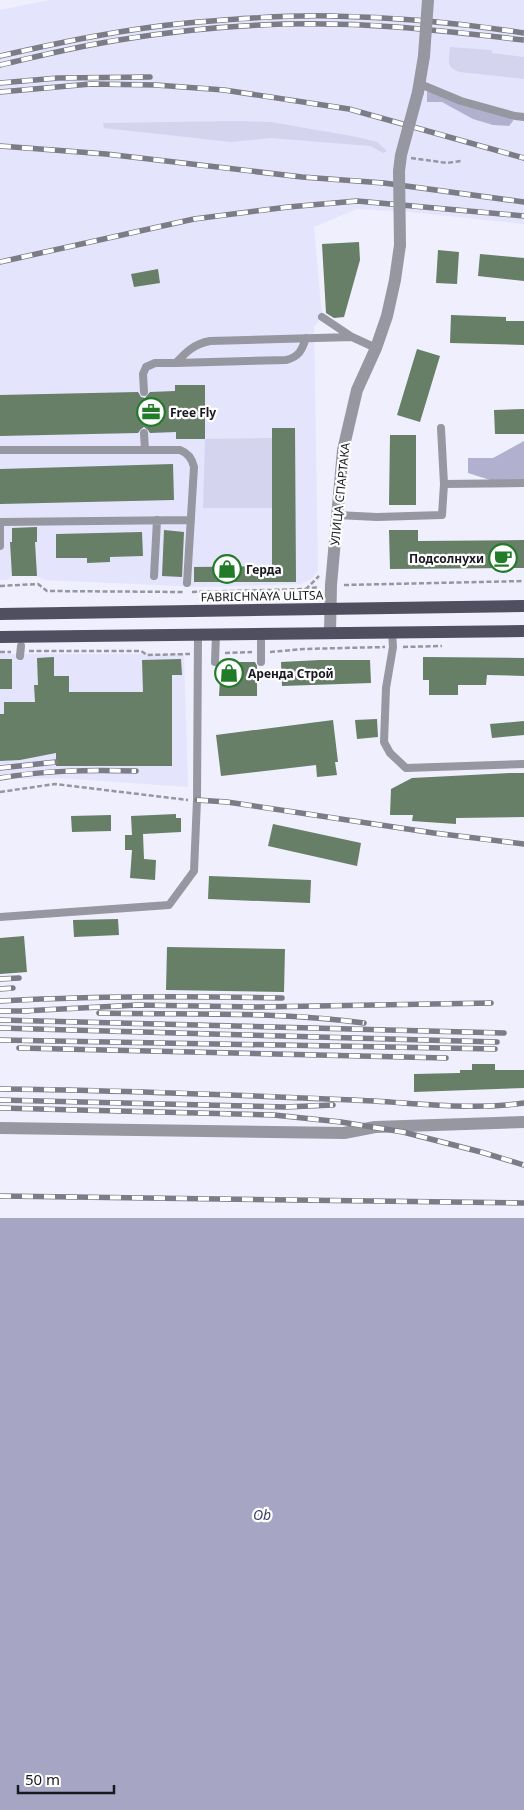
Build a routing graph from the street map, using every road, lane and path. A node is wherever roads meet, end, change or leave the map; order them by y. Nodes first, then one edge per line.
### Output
1 (428, 0) edge
2 (419, 88) junction
3 (524, 117) edge
4 (410, 158) dead end
5 (461, 161) dead end
6 (322, 317) dead end
7 (306, 338) junction
8 (352, 338) junction
9 (376, 348) junction
10 (176, 363) junction
11 (144, 392) dead end
12 (441, 428) dead end
13 (144, 433) dead end
14 (0, 450) edge
15 (145, 450) junction
16 (524, 483) edge
17 (444, 484) junction
18 (336, 515) junction
19 (157, 520) junction
20 (191, 520) junction
21 (0, 522) edge
22 (0, 546) edge
23 (320, 575) dead end
24 (154, 576) dead end
25 (524, 581) edge
26 (187, 583) dead end
27 (331, 585) junction
28 (0, 586) edge
29 (306, 589) junction
30 (524, 606) edge
31 (306, 609) junction
32 (331, 609) junction
33 (0, 614) edge
34 (524, 631) edge
35 (305, 632) junction
36 (330, 632) junction
37 (392, 632) junction
38 (261, 633) junction
39 (198, 634) junction
40 (216, 634) junction
41 (0, 637) edge
42 (21, 646) dead end
43 (304, 649) dead end
44 (20, 656) dead end
45 (215, 662) dead end
46 (261, 662) dead end
47 (524, 764) edge
48 (0, 792) edge
49 (196, 800) junction
50 (0, 917) edge
51 (524, 1122) edge
52 (0, 1128) edge

1 - 2 street, УЛИЦА СПАРТАКА, bridge
2 - 3 lane
2 - 9 street, УЛИЦА СПАРТАКА, bridge
4 - 5 path
6 - 8 lane
7 - 8 lane
7 - 10 lane
7 - 10 lane
8 - 9 lane
9 - 18 street, УЛИЦА СПАРТАКА
10 - 11 lane
12 - 17 lane
13 - 15 lane
14 - 15 lane
15 - 20 lane
16 - 17 lane
17 - 18 lane
18 - 27 street, УЛИЦА СПАРТАКА
19 - 20 lane
19 - 21 lane
19 - 24 lane
20 - 26 lane
21 - 22 lane
23 - 29 path
25 - 27 path
27 - 29 path
27 - 32 street, УЛИЦА СПАРТАКА
28 - 29 path
29 - 31 path
30 - 32 main road, FABRICHNAYA ULITSA
31 - 32 main road, FABRICHNAYA ULITSA
31 - 33 main road, FABRICHNAYA ULITSA
32 - 36 street, УЛИЦА СПАРТАКА
34 - 37 main road
35 - 36 main road
35 - 38 main road
35 - 43 path
36 - 37 main road
37 - 47 lane
38 - 40 main road
38 - 46 lane
39 - 40 main road
39 - 41 main road
39 - 49 lane
40 - 45 lane
42 - 44 lane
48 - 49 path
49 - 50 lane
51 - 52 street

